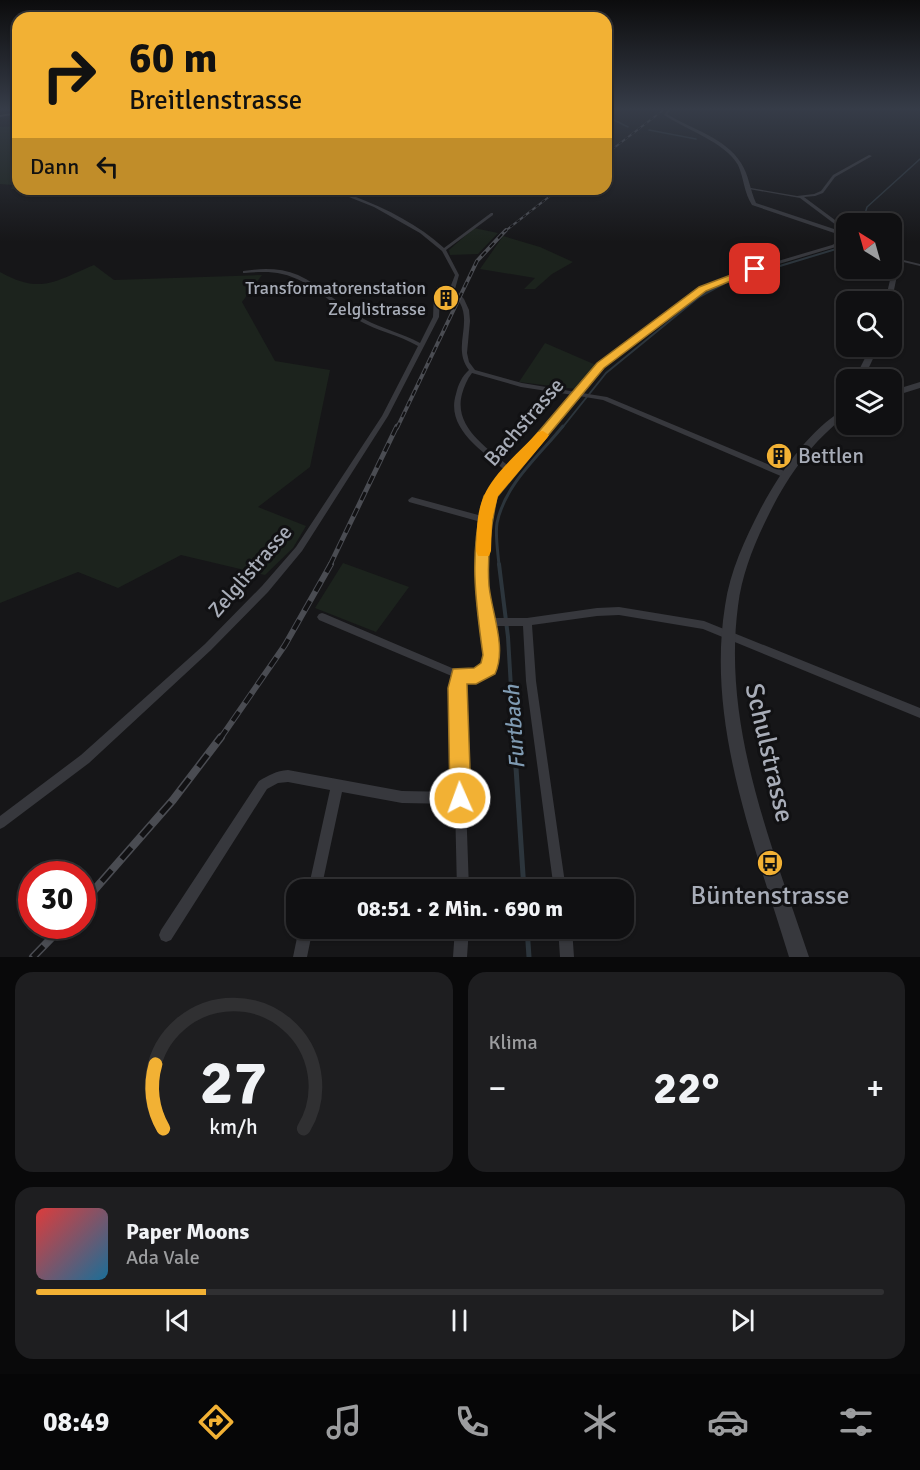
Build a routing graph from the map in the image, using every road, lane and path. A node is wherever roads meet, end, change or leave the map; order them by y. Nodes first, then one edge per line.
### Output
1 (727, 153) edge
2 (870, 156) dead end
3 (751, 189) junction
4 (347, 195) edge
5 (801, 197) junction
6 (492, 214) dead end
7 (836, 223) edge
8 (836, 233) edge
9 (836, 244) edge
10 (444, 250) junction
11 (902, 261) edge
12 (920, 266) edge
13 (245, 272) dead end
14 (452, 289) junction
15 (426, 335) junction
16 (408, 338) junction
17 (420, 345) junction
18 (471, 370) junction
19 (920, 385) edge
20 (902, 391) edge
21 (580, 392) junction
22 (836, 421) edge
23 (510, 471) junction
24 (786, 475) junction
25 (412, 501) dead end
26 (484, 520) junction
27 (322, 617) dead end
28 (489, 622) junction
29 (521, 623) junction
30 (727, 634) junction
31 (459, 675) junction
32 (920, 713) edge
33 (337, 786) junction
34 (460, 798) junction
35 (0, 823) edge
36 (316, 879) edge
37 (463, 879) edge
38 (558, 879) edge
39 (166, 934) dead end
40 (304, 939) edge
41 (461, 939) edge
42 (566, 939) edge
43 (300, 957) edge
44 (459, 957) edge
45 (567, 957) edge
46 (799, 957) edge

1 - 3 street
2 - 5 street
3 - 5 street
3 - 8 street
4 - 10 street
5 - 7 street
6 - 10 street
9 - 21 street, Bachstrasse
10 - 14 street
11 - 12 street
13 - 16 street
14 - 15 street, Zelglistrasse
14 - 18 street
15 - 16 street
15 - 17 street, Zelglistrasse
16 - 17 street
17 - 35 street, Zelglistrasse
18 - 21 street
18 - 23 street
19 - 20 street
21 - 23 street, Bachstrasse
21 - 24 street
22 - 24 street, Schulstrasse
23 - 26 street, Bachstrasse
24 - 30 street, Schulstrasse
25 - 26 street
26 - 28 street, Bachstrasse
27 - 31 street
28 - 29 street
28 - 31 street, Bachstrasse
29 - 30 street
29 - 38 street
30 - 32 street
30 - 46 street, Schulstrasse
31 - 34 street
33 - 34 street
33 - 36 street
33 - 39 street
34 - 37 street
40 - 43 street
41 - 44 street
42 - 45 street

